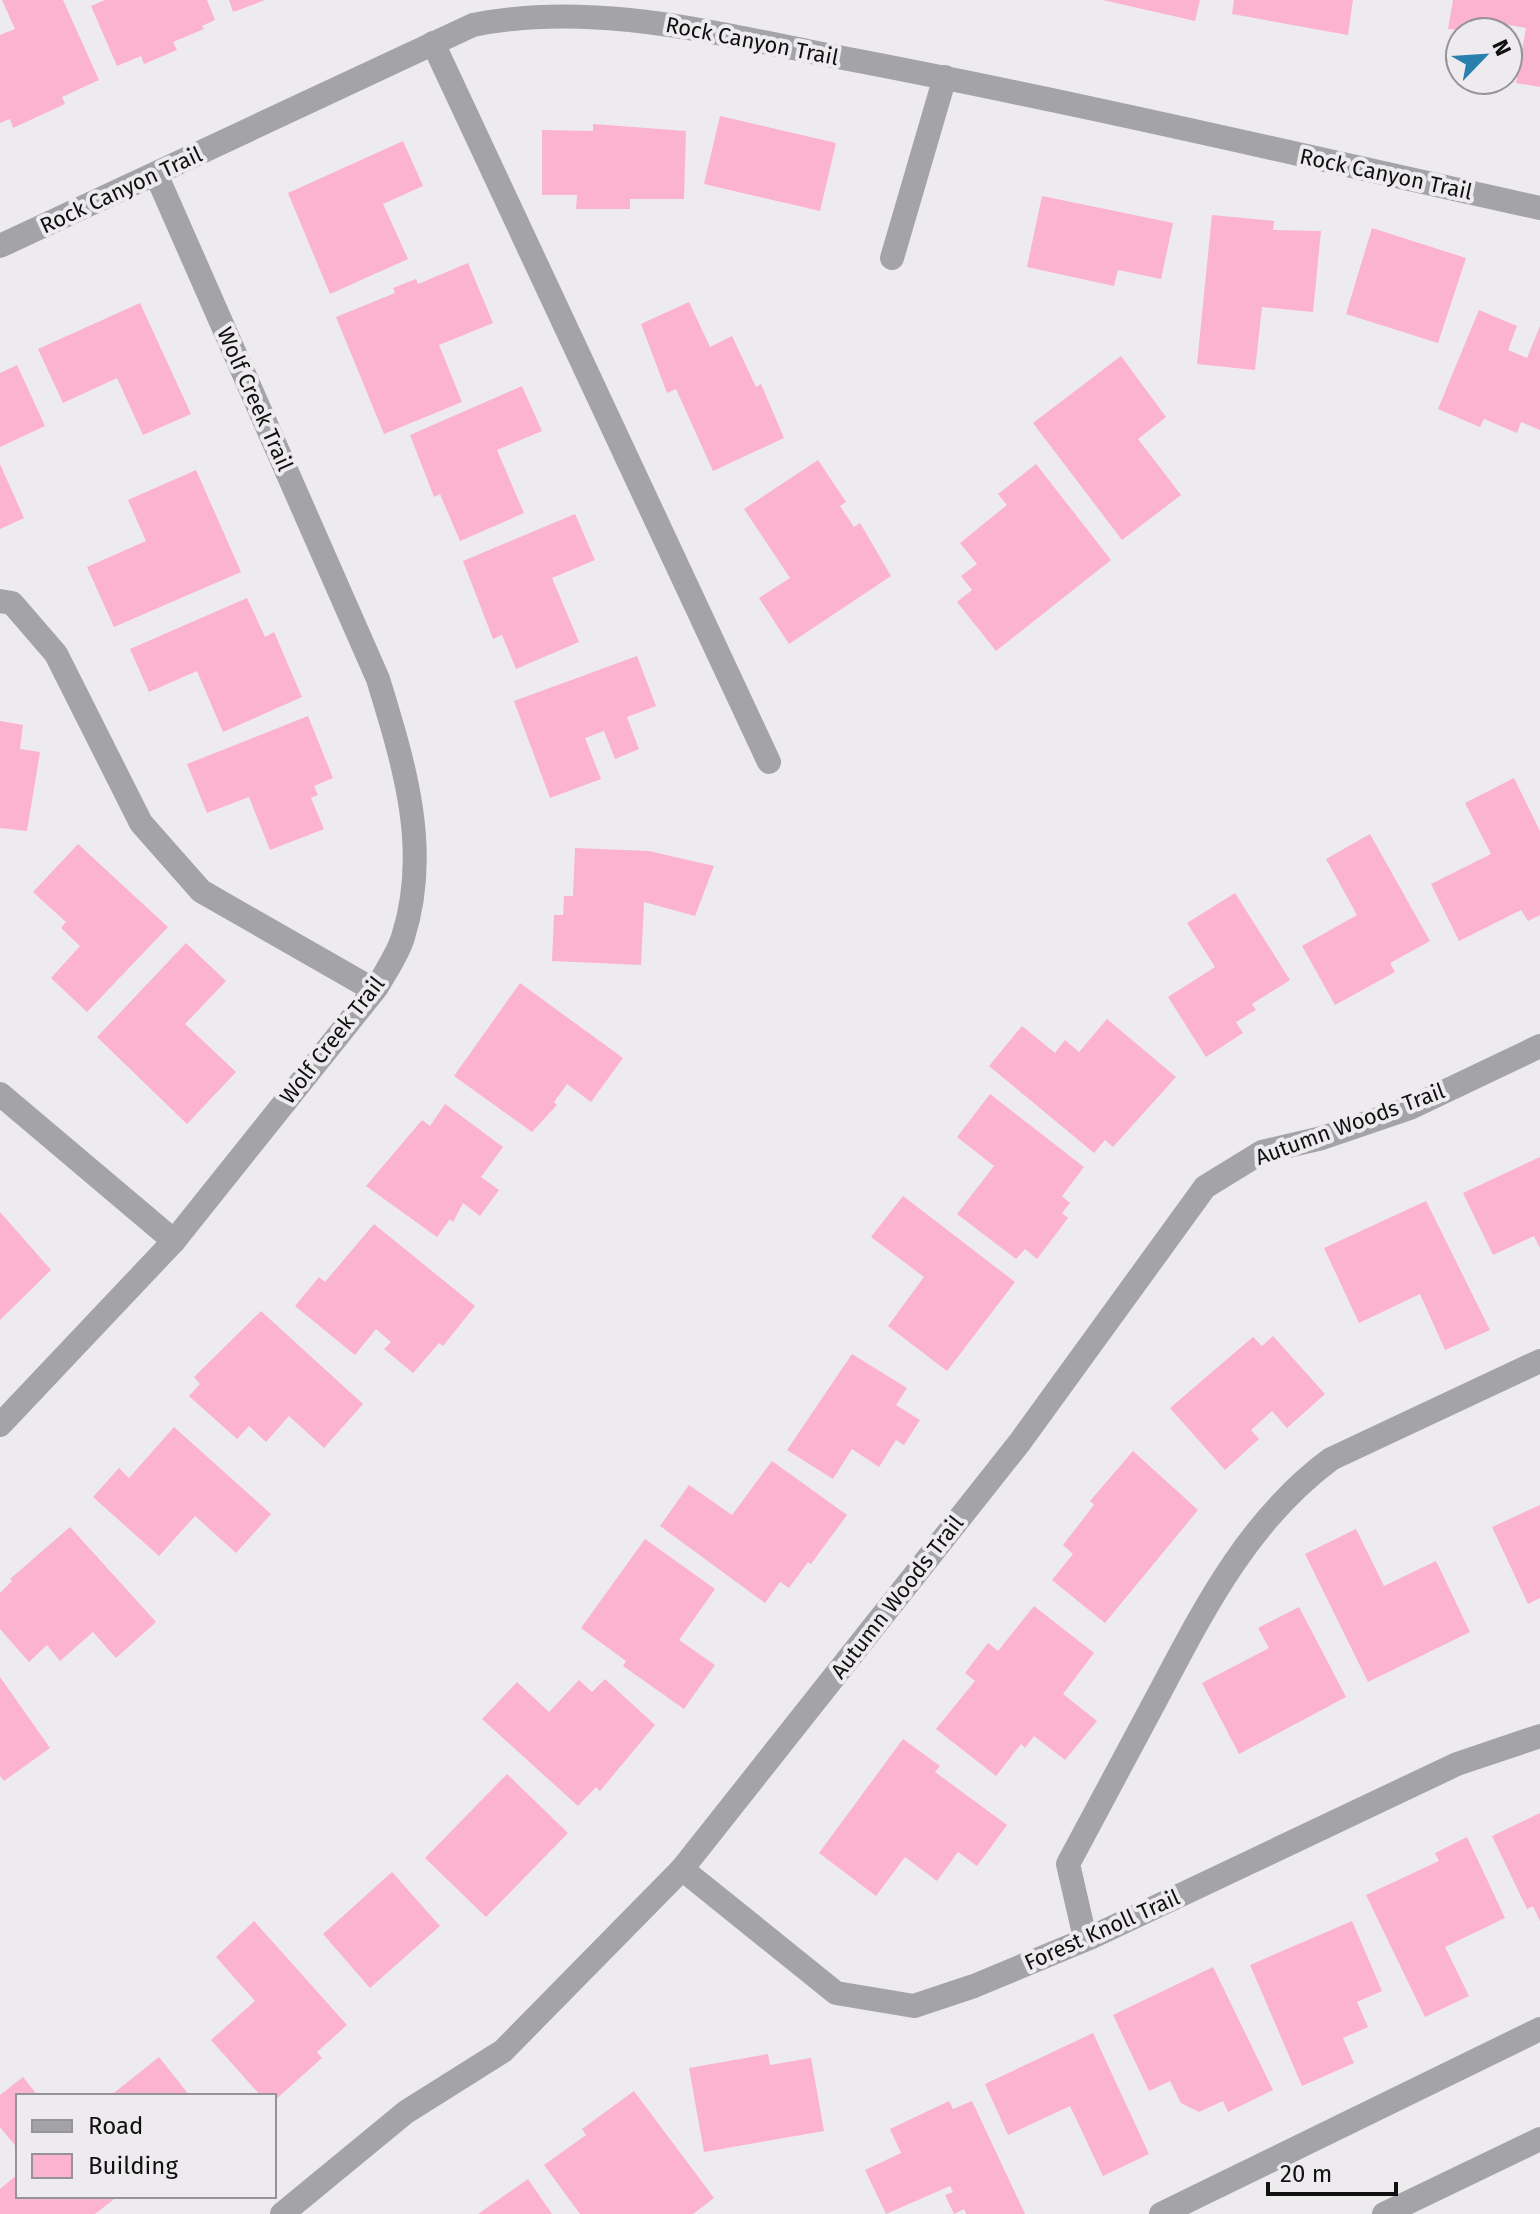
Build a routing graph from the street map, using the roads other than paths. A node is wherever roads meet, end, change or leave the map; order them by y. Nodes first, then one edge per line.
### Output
1 (433, 43) junction
2 (945, 77) junction
3 (156, 174) junction
4 (1540, 208) edge
5 (0, 246) edge
6 (892, 258) dead end
7 (0, 601) edge
8 (769, 762) dead end
9 (374, 990) junction
10 (1540, 1046) edge
11 (0, 1094) edge
12 (174, 1241) junction
13 (1540, 1361) edge
14 (0, 1425) edge
15 (1540, 1736) edge
16 (682, 1869) junction
17 (1085, 1938) junction
18 (1540, 2029) edge
19 (1540, 2139) edge
20 (282, 2214) edge
21 (1161, 2214) edge
22 (1384, 2214) edge

1 - 2 street, Rock Canyon Trail
1 - 3 street, Rock Canyon Trail
1 - 8 street
2 - 4 street, Rock Canyon Trail
2 - 6 street
3 - 5 street, Rock Canyon Trail
3 - 9 street, Wolf Creek Trail
7 - 9 street
9 - 12 street, Wolf Creek Trail
10 - 16 street, Autumn Woods Trail
11 - 12 street
12 - 14 street, Wolf Creek Trail
13 - 17 street
15 - 17 street, Forest Knoll Trail
16 - 17 street, Forest Knoll Trail
16 - 20 street, Autumn Woods Trail
18 - 21 street
19 - 22 street

